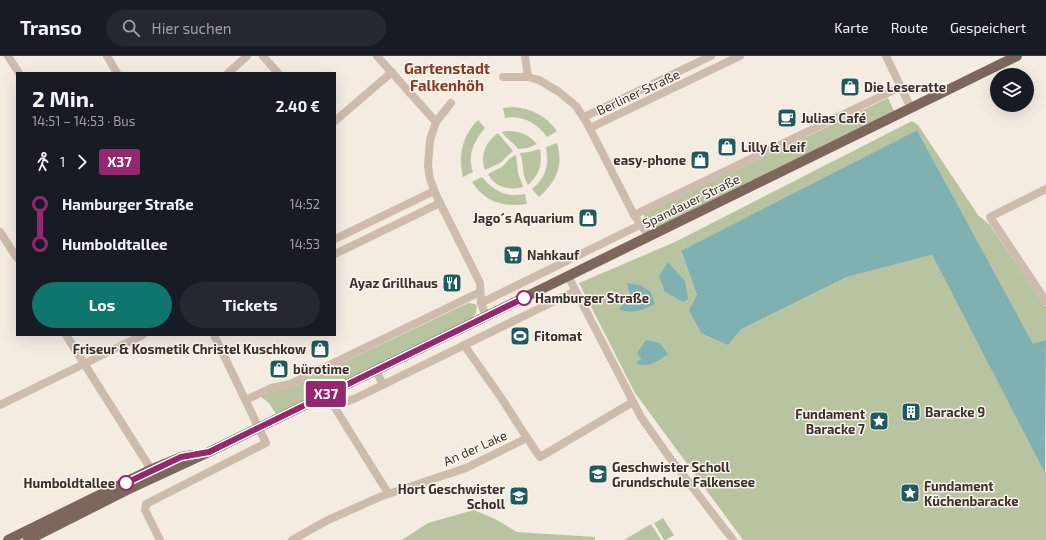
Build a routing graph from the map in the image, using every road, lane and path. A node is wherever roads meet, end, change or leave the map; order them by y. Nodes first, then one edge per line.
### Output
1 (8, 56) edge
2 (107, 56) edge
3 (247, 56) edge
4 (263, 56) edge
5 (377, 56) edge
6 (524, 56) edge
7 (711, 56) edge
8 (740, 56) edge
9 (886, 56) edge
10 (1018, 56) edge
11 (18, 72) edge
12 (116, 72) edge
13 (229, 72) edge
14 (277, 72) edge
15 (392, 72) junction
16 (503, 77) dead end
17 (528, 77) junction
18 (900, 87) junction
19 (451, 102) dead end
20 (911, 108) junction
21 (584, 118) junction
22 (336, 120) edge
23 (436, 122) junction
24 (590, 128) junction
25 (1046, 189) edge
26 (434, 191) junction
27 (440, 203) junction
28 (634, 215) junction
29 (642, 224) junction
30 (0, 232) edge
31 (649, 236) junction
32 (336, 239) edge
33 (336, 254) edge
34 (16, 256) edge
35 (568, 276) junction
36 (575, 291) junction
37 (480, 292) junction
38 (1046, 301) edge
39 (481, 302) junction
40 (486, 316) junction
41 (67, 336) edge
42 (141, 336) edge
43 (214, 336) edge
44 (464, 345) junction
45 (85, 364) junction
46 (376, 370) junction
47 (383, 385) junction
48 (246, 400) junction
49 (633, 402) junction
50 (0, 405) edge
51 (259, 427) junction
52 (526, 438) junction
53 (154, 473) junction
54 (388, 493) junction
55 (8, 540) edge
56 (28, 540) edge
57 (160, 540) edge
58 (292, 540) edge
59 (733, 540) edge

1 - 11 street
2 - 12 street
3 - 13 street
4 - 14 street
5 - 15 street
6 - 17 street
7 - 21 street, Berliner Straße
8 - 24 street, Berliner Straße
9 - 18 street
10 - 20 main road, Spandauer Straße
15 - 22 street
15 - 23 street
16 - 17 street, Berliner Straße
17 - 21 street, Berliner Straße
18 - 20 street
18 - 28 street, Spandauer Straße
19 - 23 street
20 - 31 main road, Spandauer Straße
21 - 24 street, Berliner Straße
23 - 26 street
24 - 28 street, Berliner Straße
25 - 38 street
26 - 27 street
26 - 32 street
27 - 33 street
27 - 37 street
28 - 29 street, Berliner Straße
29 - 31 street, Berliner Straße
29 - 39 street, Spandauer Straße
30 - 34 street
31 - 35 main road, Spandauer Straße
35 - 36 street
35 - 40 main road, Spandauer Straße
36 - 44 street
36 - 49 street
37 - 39 street
37 - 48 street
39 - 40 street
40 - 46 main road, Spandauer Straße
41 - 45 street
42 - 45 street
43 - 48 street
44 - 47 street
44 - 52 street, An der Lake
45 - 50 street
45 - 53 street
46 - 47 street
46 - 51 main road, Spandauer Straße
47 - 54 street
48 - 51 street
49 - 52 street, An der Lake
49 - 59 street
51 - 53 main road, Spandauer Straße
51 - 57 street
52 - 54 street, An der Lake
53 - 55 main road, Spandauer Straße
53 - 56 main road, Spandauer Straße
54 - 58 street, An der Lake

